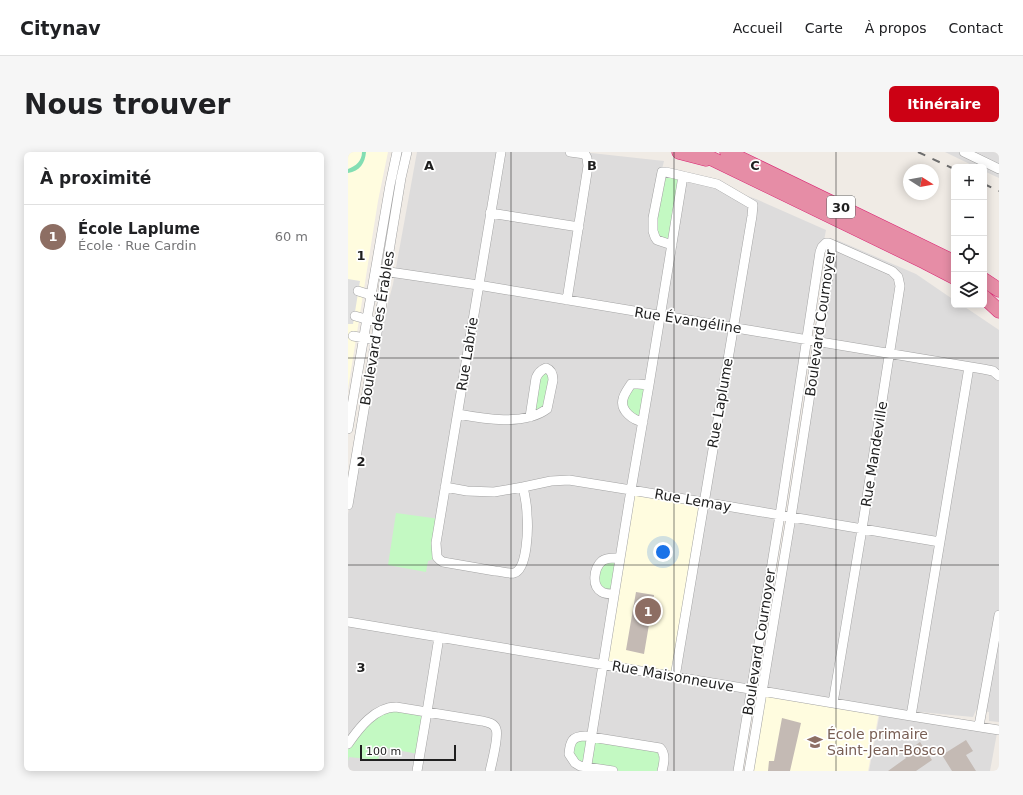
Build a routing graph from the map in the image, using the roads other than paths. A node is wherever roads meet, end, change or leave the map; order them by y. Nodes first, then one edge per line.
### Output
1 (397, 152) edge
2 (407, 152) edge
3 (501, 152) edge
4 (570, 152) edge
5 (679, 152) edge
6 (698, 152) edge
7 (964, 152) edge
8 (724, 158) edge
9 (998, 167) edge
10 (683, 176) junction
11 (490, 213) junction
12 (579, 227) junction
13 (672, 244) junction
14 (833, 245) junction
15 (951, 261) edge
16 (376, 270) junction
17 (386, 271) junction
18 (951, 275) edge
19 (987, 282) edge
20 (478, 285) junction
21 (999, 290) edge
22 (358, 291) dead end
23 (372, 295) junction
24 (987, 298) edge
25 (987, 299) edge
26 (566, 300) junction
27 (382, 302) junction
28 (999, 305) edge
29 (999, 311) edge
30 (354, 316) dead end
31 (660, 316) junction
32 (367, 320) junction
33 (378, 322) junction
34 (733, 328) junction
35 (353, 336) dead end
36 (364, 338) junction
37 (375, 340) junction
38 (806, 340) junction
39 (818, 342) junction
40 (889, 354) junction
41 (969, 367) junction
42 (999, 376) edge
43 (649, 385) junction
44 (351, 410) junction
45 (458, 414) junction
46 (530, 417) junction
47 (348, 421) edge
48 (643, 422) junction
49 (348, 429) edge
50 (351, 467) edge
51 (350, 481) edge
52 (445, 487) junction
53 (523, 487) junction
54 (631, 490) junction
55 (704, 502) junction
56 (348, 505) edge
57 (780, 515) junction
58 (791, 517) junction
59 (862, 529) junction
60 (940, 542) junction
61 (620, 558) junction
62 (614, 594) junction
63 (999, 615) edge
64 (348, 622) edge
65 (439, 637) junction
66 (996, 654) edge
67 (603, 664) junction
68 (675, 677) junction
69 (751, 689) junction
70 (762, 691) junction
71 (833, 703) junction
72 (428, 712) junction
73 (911, 716) junction
74 (979, 726) junction
75 (999, 730) edge
76 (591, 736) junction
77 (349, 743) edge
78 (348, 752) edge
79 (586, 769) edge
80 (417, 771) edge
81 (490, 771) edge
82 (613, 771) edge
83 (662, 771) edge
84 (738, 771) edge
85 (749, 771) edge

1 - 16 street, Boulevard des Érables
2 - 17 street, Boulevard des Érables
3 - 11 street, Rue Labrie
4 - 12 street
5 - 8 highway
6 - 8 highway, 30
7 - 9 street
8 - 15 highway, 30
8 - 18 highway, 30
10 - 13 street
10 - 13 street
10 - 34 street, Rue Laplume
11 - 12 street
11 - 20 street, Rue Labrie
12 - 26 street
13 - 31 street
14 - 38 street, Boulevard Cournoyer
14 - 39 street, Boulevard Cournoyer
14 - 40 street, Rue Mandeville
16 - 17 street, Rue Évangéline
16 - 23 street, Boulevard des Érables
17 - 20 street, Rue Évangéline
17 - 27 street, Boulevard des Érables
19 - 21 highway
20 - 26 street, Rue Évangéline
20 - 45 street, Rue Labrie
22 - 23 street
23 - 27 street
23 - 32 street, Boulevard des Érables
24 - 28 highway
25 - 29 highway
26 - 31 street, Rue Évangéline
27 - 33 street, Boulevard des Érables
30 - 32 street
31 - 34 street, Rue Évangéline
31 - 43 street
32 - 33 street
32 - 36 street, Boulevard des Érables
33 - 37 street, Boulevard des Érables
34 - 38 street, Rue Évangéline
34 - 55 street, Rue Laplume
35 - 36 street
36 - 37 street
36 - 44 street, Boulevard des Érables
37 - 50 street, Boulevard des Érables
38 - 39 street, Rue Évangéline
38 - 57 street, Boulevard Cournoyer
39 - 40 street, Rue Évangéline
39 - 58 street, Boulevard Cournoyer
40 - 41 street, Rue Évangéline
40 - 59 street, Rue Mandeville
41 - 42 street, Rue Évangéline
41 - 60 street
43 - 48 street
43 - 48 street
44 - 47 street
44 - 49 street, Boulevard des Érables
45 - 46 street
45 - 52 street, Rue Labrie
46 - 46 street
48 - 54 street
50 - 51 street, Boulevard des Érables
51 - 56 street, Boulevard des Érables
52 - 53 street, Rue Lemay
52 - 53 street, Rue Labrie
53 - 54 street, Rue Lemay
54 - 55 street, Rue Lemay
54 - 61 street
55 - 57 street, Rue Lemay
55 - 68 street, Rue Laplume
57 - 58 street, Rue Lemay
57 - 69 street, Boulevard Cournoyer
58 - 59 street, Rue Lemay
58 - 70 street, Boulevard Cournoyer
59 - 60 street, Rue Lemay
59 - 71 street, Rue Mandeville
60 - 73 street
61 - 62 street
61 - 62 street
62 - 67 street
63 - 66 street
64 - 65 street, Rue Maisonneuve
65 - 67 street, Rue Maisonneuve
65 - 72 street
66 - 74 street
67 - 68 street, Rue Maisonneuve
67 - 76 street
68 - 69 street, Rue Maisonneuve
69 - 70 street, Rue Maisonneuve
69 - 84 street, Boulevard Cournoyer
70 - 71 street, Rue Maisonneuve
70 - 85 street, Boulevard Cournoyer
71 - 73 street, Rue Maisonneuve
72 - 77 street
72 - 80 street
72 - 81 street
73 - 74 street, Rue Maisonneuve
74 - 75 street, Rue Maisonneuve
76 - 79 street
76 - 79 street
76 - 83 street
77 - 78 street
79 - 82 street

